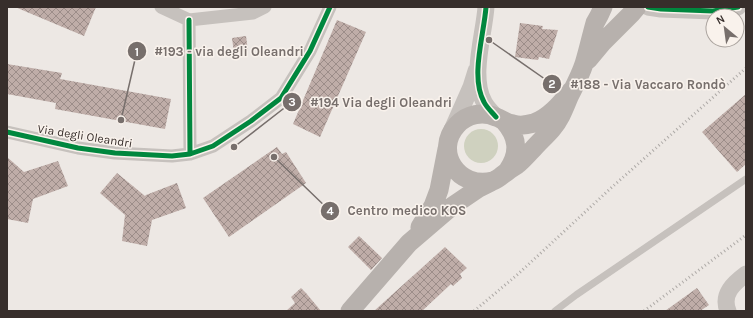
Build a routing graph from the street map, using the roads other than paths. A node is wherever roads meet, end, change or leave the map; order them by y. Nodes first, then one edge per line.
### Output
1 (161, 7) edge
2 (265, 7) edge
3 (330, 7) edge
4 (486, 7) edge
5 (603, 7) edge
6 (637, 7) edge
7 (648, 7) edge
8 (738, 7) edge
9 (189, 20) junction
10 (479, 60) junction
11 (584, 66) junction
12 (572, 90) junction
13 (500, 119) junction
14 (7, 132) edge
15 (449, 138) junction
16 (190, 154) junction
17 (501, 175) junction
18 (746, 179) edge
19 (409, 243) junction
20 (746, 274) edge
21 (350, 311) edge
22 (556, 311) edge
23 (728, 311) edge

1 - 9 street
2 - 9 street
3 - 16 street, Via degli Oleandri
4 - 10 street
5 - 11 main road
6 - 11 main road
7 - 8 street
9 - 16 street
10 - 13 street
10 - 15 street
11 - 12 main road
12 - 13 main road
12 - 17 main road
13 - 15 main road
13 - 17 main road
14 - 16 street, Via degli Oleandri
15 - 17 main road
15 - 19 main road
17 - 19 main road
18 - 22 lane
19 - 21 main road
20 - 23 street

